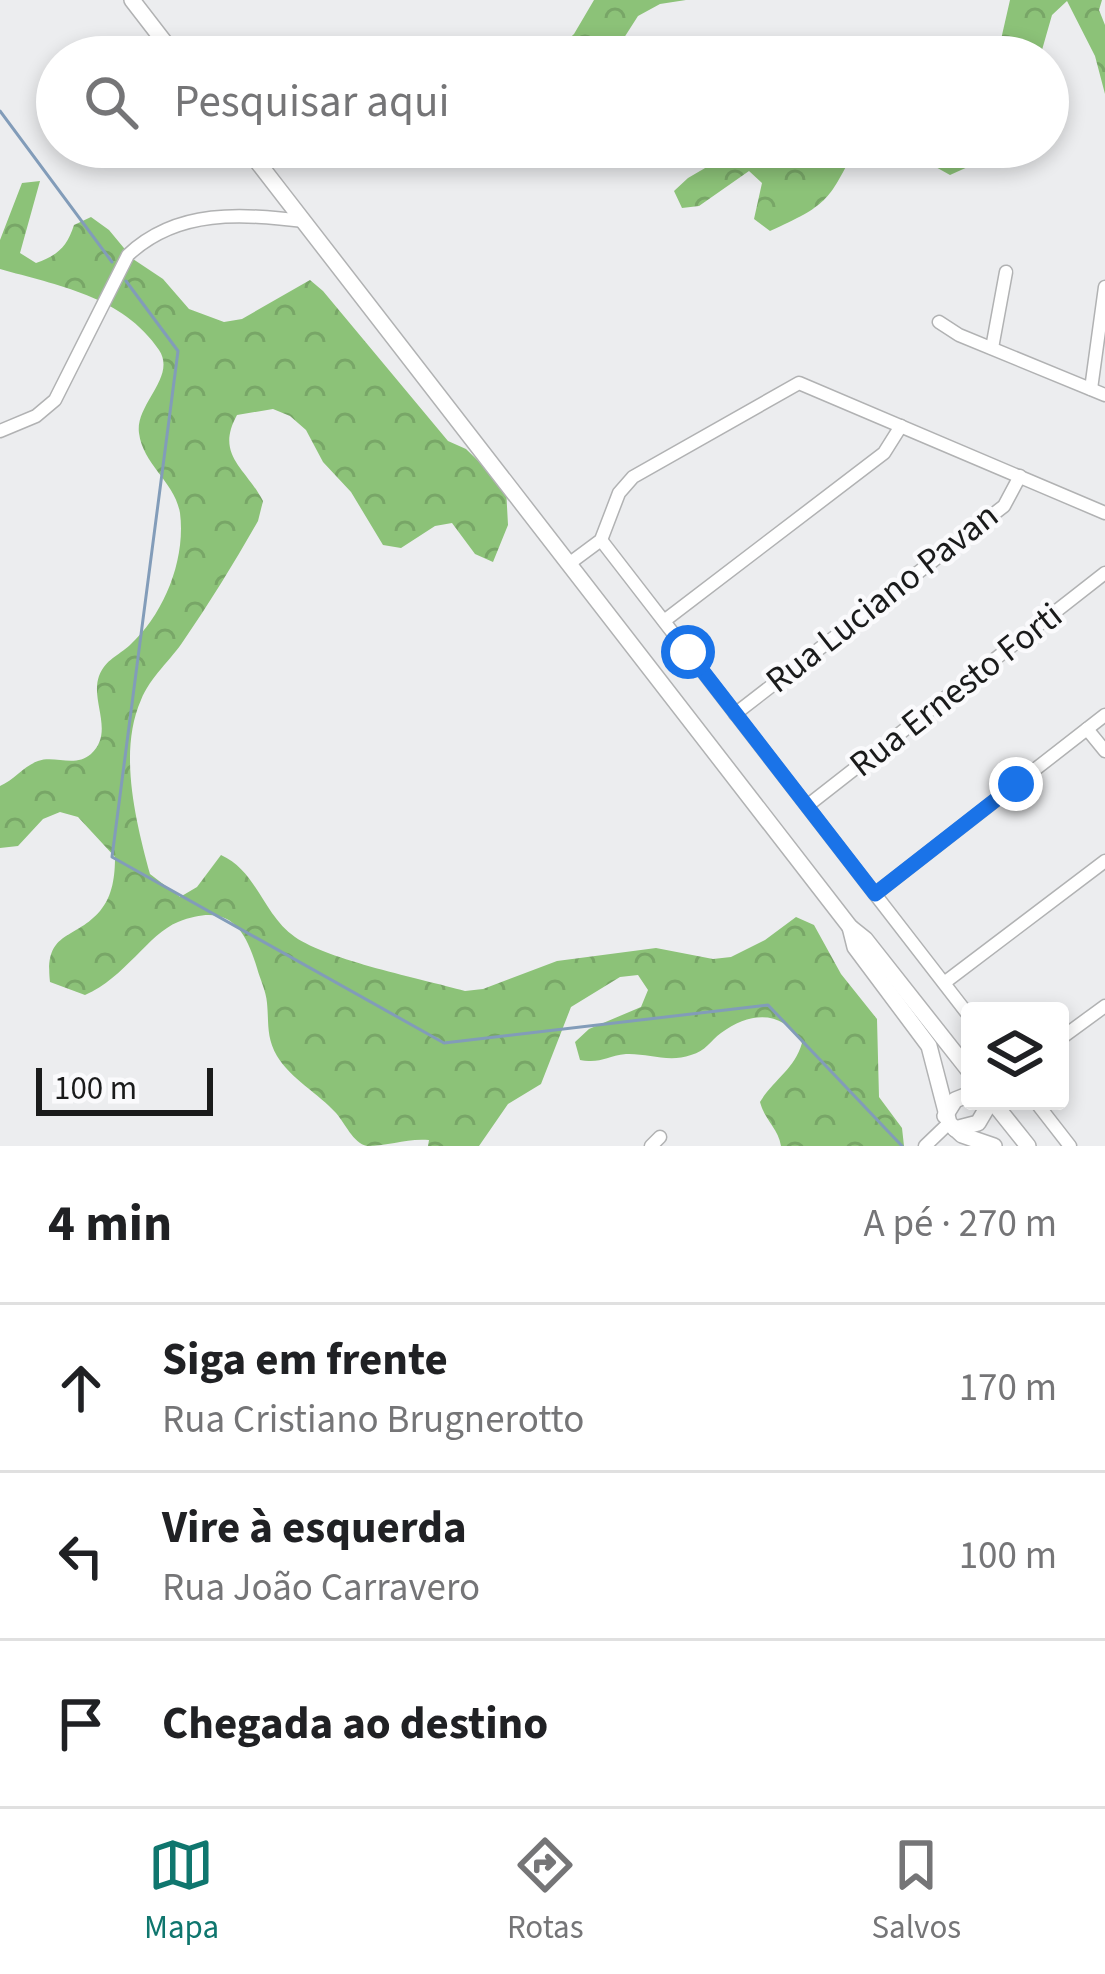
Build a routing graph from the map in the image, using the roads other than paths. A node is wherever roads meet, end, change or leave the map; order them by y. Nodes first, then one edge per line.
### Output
1 (132, 0) edge
2 (160, 36) edge
3 (262, 168) edge
4 (304, 221) junction
5 (1006, 272) dead end
6 (1105, 287) edge
7 (939, 322) dead end
8 (992, 348) junction
9 (1091, 389) junction
10 (1105, 395) edge
11 (902, 426) junction
12 (0, 430) edge
13 (1020, 476) junction
14 (1105, 513) edge
15 (601, 540) junction
16 (570, 563) junction
17 (1105, 573) edge
18 (664, 621) junction
19 (735, 714) junction
20 (1105, 715) edge
21 (1087, 729) junction
22 (1105, 751) edge
23 (807, 806) junction
24 (1105, 861) edge
25 (875, 894) junction
26 (850, 927) junction
27 (944, 983) junction
28 (961, 1005) edge
29 (1105, 1006) edge
30 (1069, 1032) edge
31 (961, 1060) edge
32 (961, 1098) edge
33 (986, 1110) edge
34 (999, 1110) edge
35 (1042, 1110) edge
36 (950, 1123) junction
37 (926, 1146) edge
38 (994, 1146) edge
39 (1028, 1146) edge
40 (1070, 1146) edge

1 - 2 main road
3 - 4 main road
4 - 12 street
4 - 16 main road
5 - 8 street
6 - 9 street
7 - 8 street
8 - 9 street
9 - 10 street
11 - 13 street
11 - 15 street
11 - 18 street
13 - 14 street
13 - 19 street, Rua Luciano Pavan
15 - 16 street
15 - 18 street
16 - 26 main road
17 - 23 street, Rua Ernesto Forti
18 - 19 street
19 - 23 street
20 - 21 street
21 - 22 street
21 - 25 street
23 - 25 street
24 - 27 street
25 - 27 street
26 - 31 main road
26 - 36 main road
27 - 28 street
29 - 30 street
32 - 36 main road
33 - 36 main road
34 - 39 main road
35 - 40 street
36 - 37 street
36 - 38 main road

